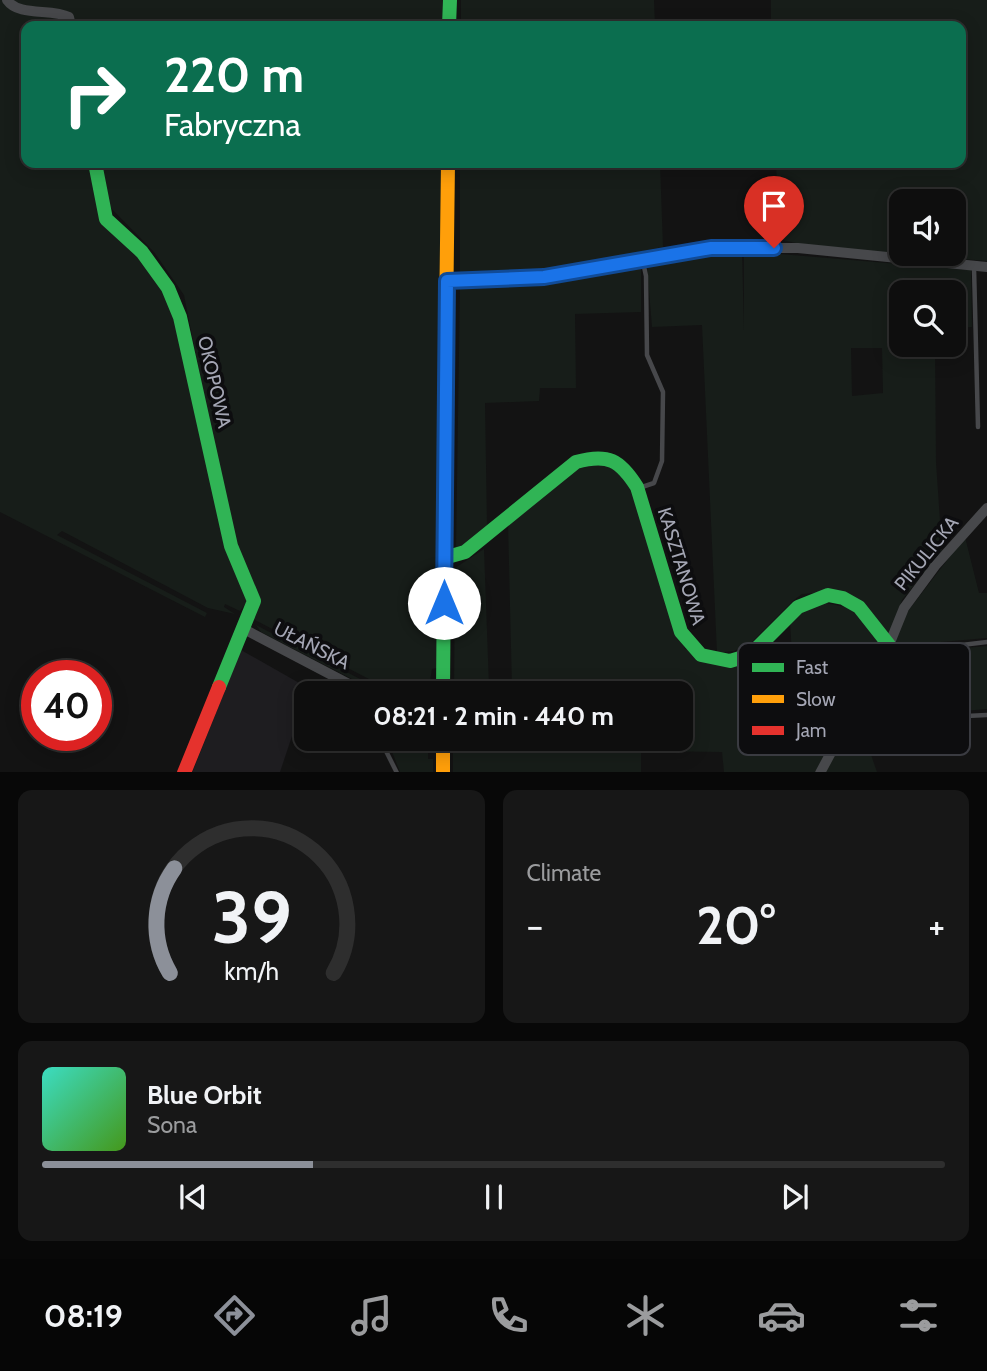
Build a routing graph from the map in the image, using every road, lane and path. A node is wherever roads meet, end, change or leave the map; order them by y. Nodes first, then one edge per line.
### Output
1 (7, 0) edge
2 (450, 0) edge
3 (70, 21) edge
4 (449, 21) edge
5 (97, 168) edge
6 (448, 168) edge
7 (642, 259) junction
8 (974, 266) junction
9 (987, 267) edge
10 (447, 281) junction
11 (978, 428) dead end
12 (637, 488) junction
13 (987, 508) edge
14 (444, 558) junction
15 (242, 628) junction
16 (762, 643) edge
17 (887, 643) edge
18 (890, 643) edge
19 (738, 660) edge
20 (343, 681) edge
21 (443, 681) edge
22 (386, 751) edge
23 (443, 751) edge
24 (829, 755) edge
25 (184, 772) edge
26 (397, 772) edge
27 (443, 772) edge
28 (820, 772) edge

1 - 3 street
2 - 4 street
5 - 15 street, OKOPOWA
6 - 10 street
7 - 8 street
7 - 10 street
7 - 12 lane
8 - 9 street
8 - 11 lane
10 - 14 street
12 - 14 street, KASZTANOWA
12 - 19 street, KASZTANOWA
13 - 18 street, PIKULICKA
14 - 21 street
15 - 20 street, UŁAŃSKA
15 - 25 street, OKOPOWA
16 - 17 street, KASZTANOWA
22 - 26 lane
23 - 27 street
24 - 28 street, PIKULICKA

